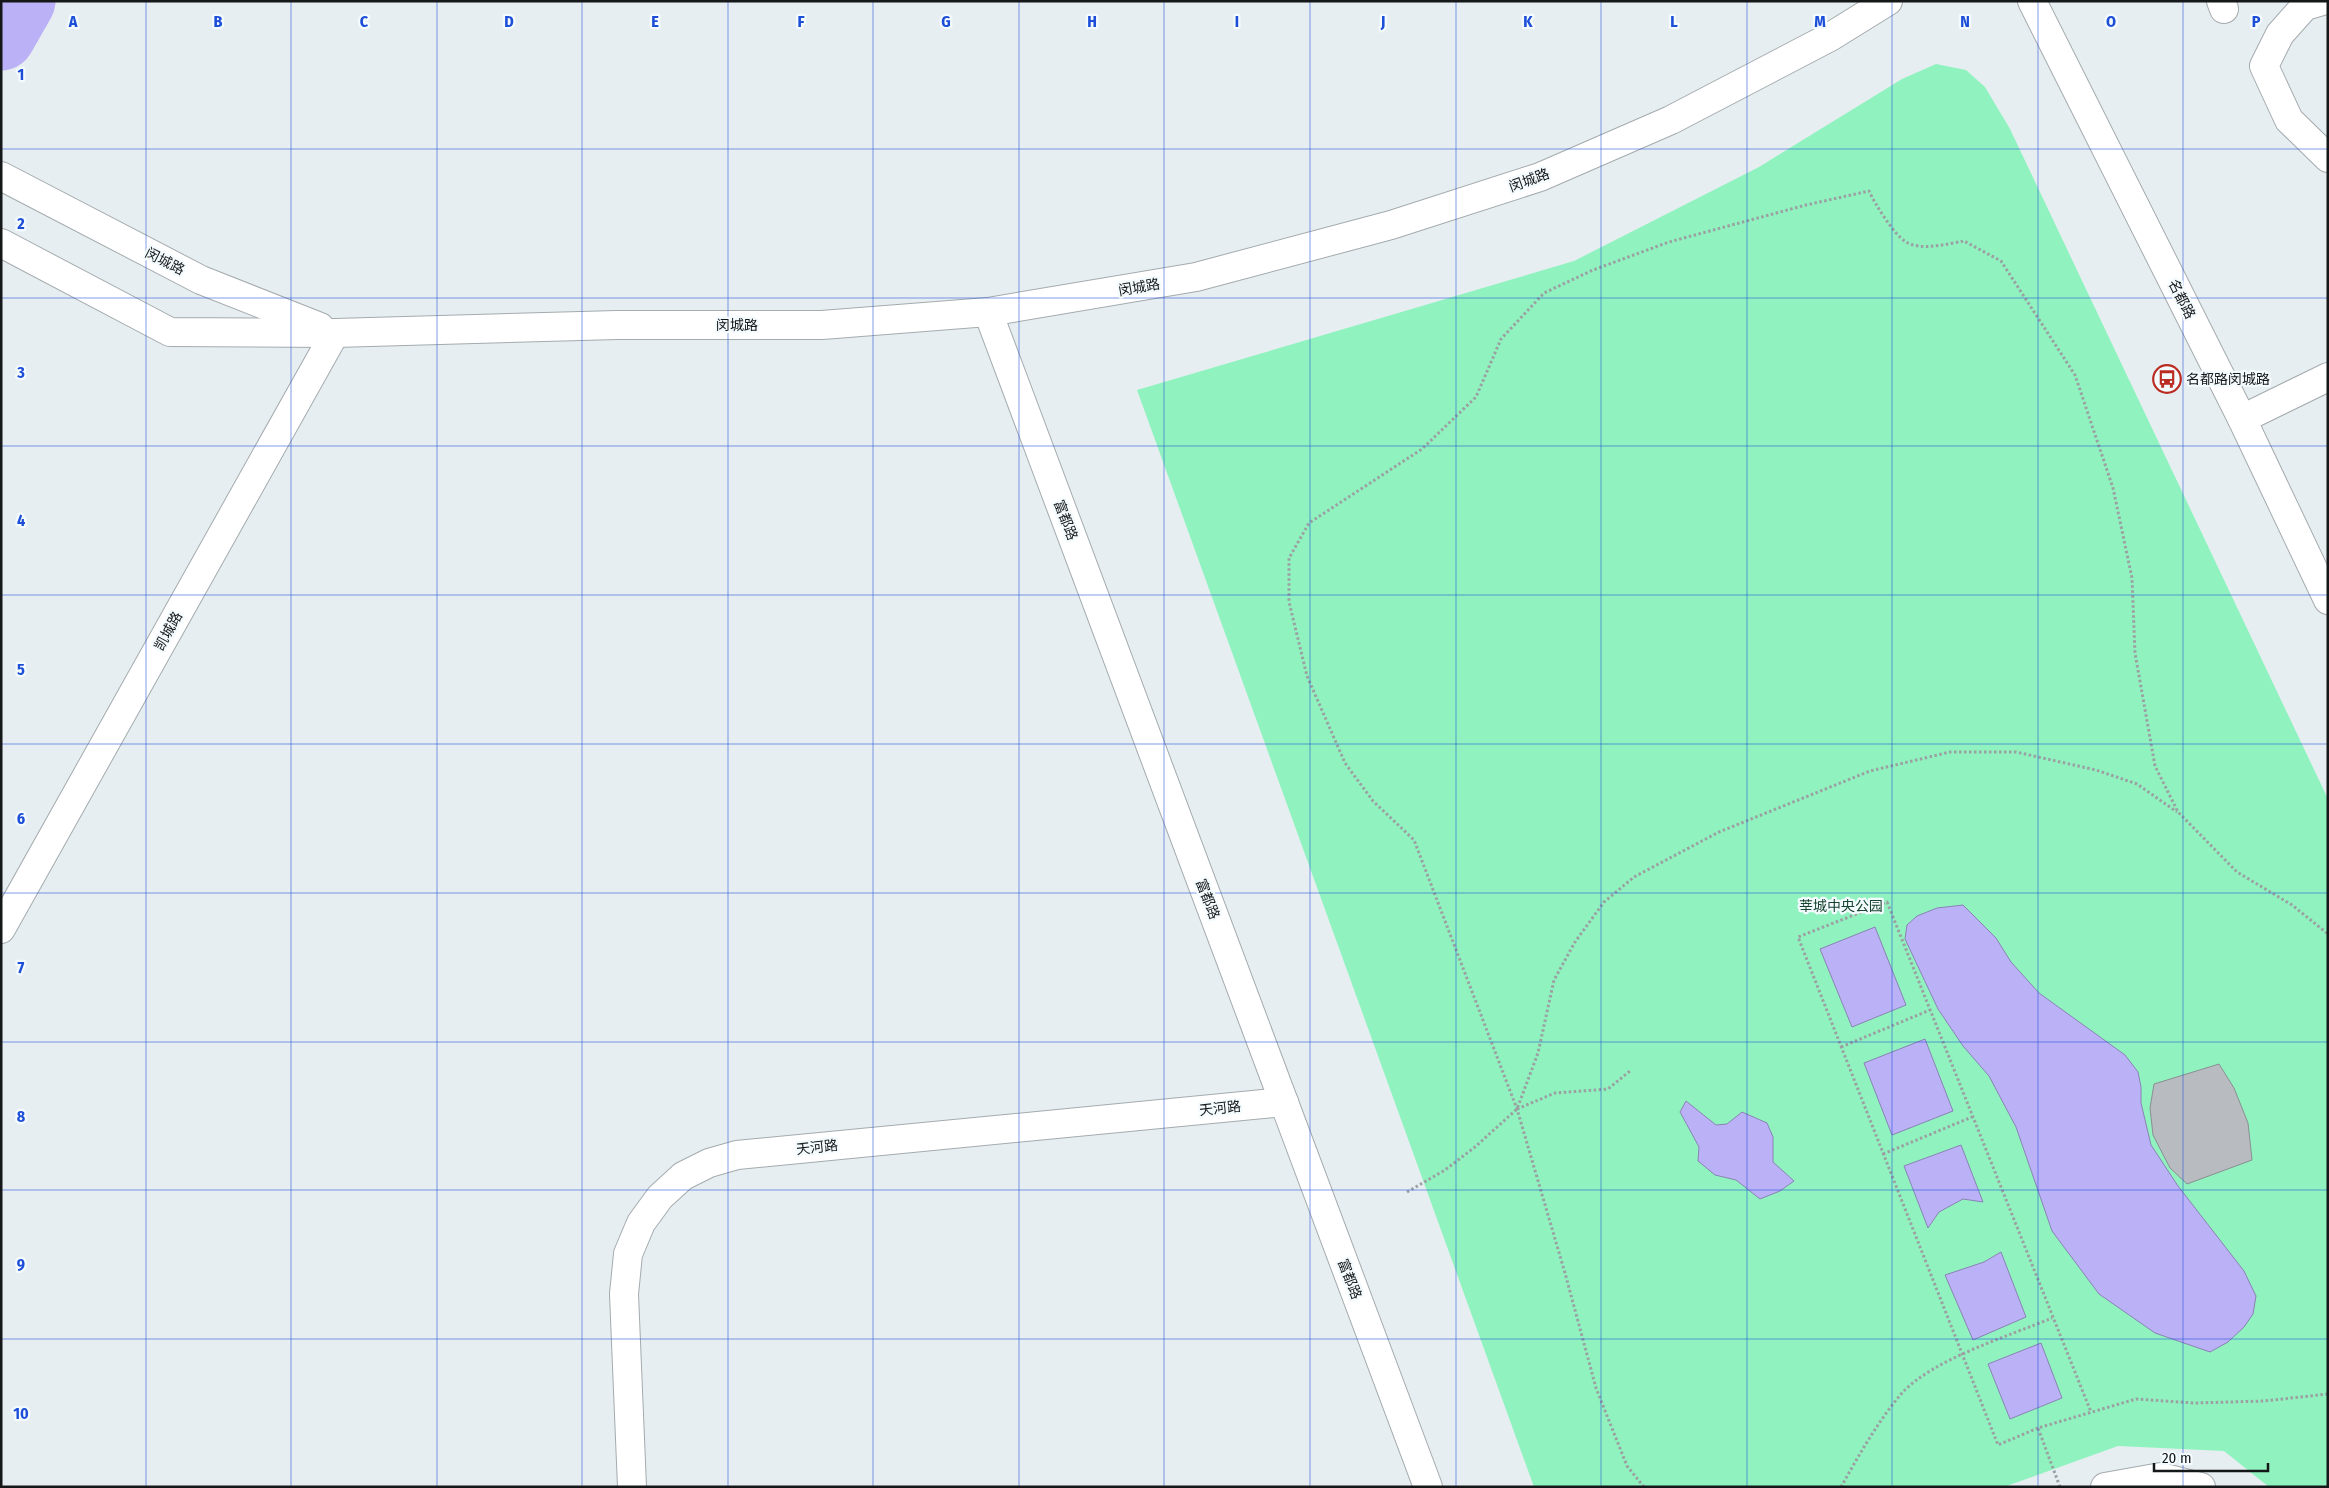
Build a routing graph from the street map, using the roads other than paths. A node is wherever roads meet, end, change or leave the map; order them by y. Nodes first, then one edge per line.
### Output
1 (1888, 1) edge
2 (2032, 1) edge
3 (2322, 1) edge
4 (2328, 158) edge
5 (1, 176) edge
6 (1, 243) edge
7 (988, 312) junction
8 (336, 333) junction
9 (2328, 377) edge
10 (2242, 419) junction
11 (2328, 600) edge
12 (1, 928) edge
13 (1284, 1102) junction
14 (632, 1487) edge
15 (1428, 1487) edge
16 (2105, 1487) edge
17 (2201, 1487) edge

1 - 7 street, 闵城路
2 - 10 street, 名都路
3 - 4 street
5 - 8 street, 闵城路
6 - 8 street, 闵城路
7 - 8 street, 闵城路
7 - 13 street, 富都路
8 - 12 street, 凯城路
9 - 10 street
10 - 11 street, 名都路
13 - 14 street, 天河路
13 - 15 street, 富都路
16 - 17 street

